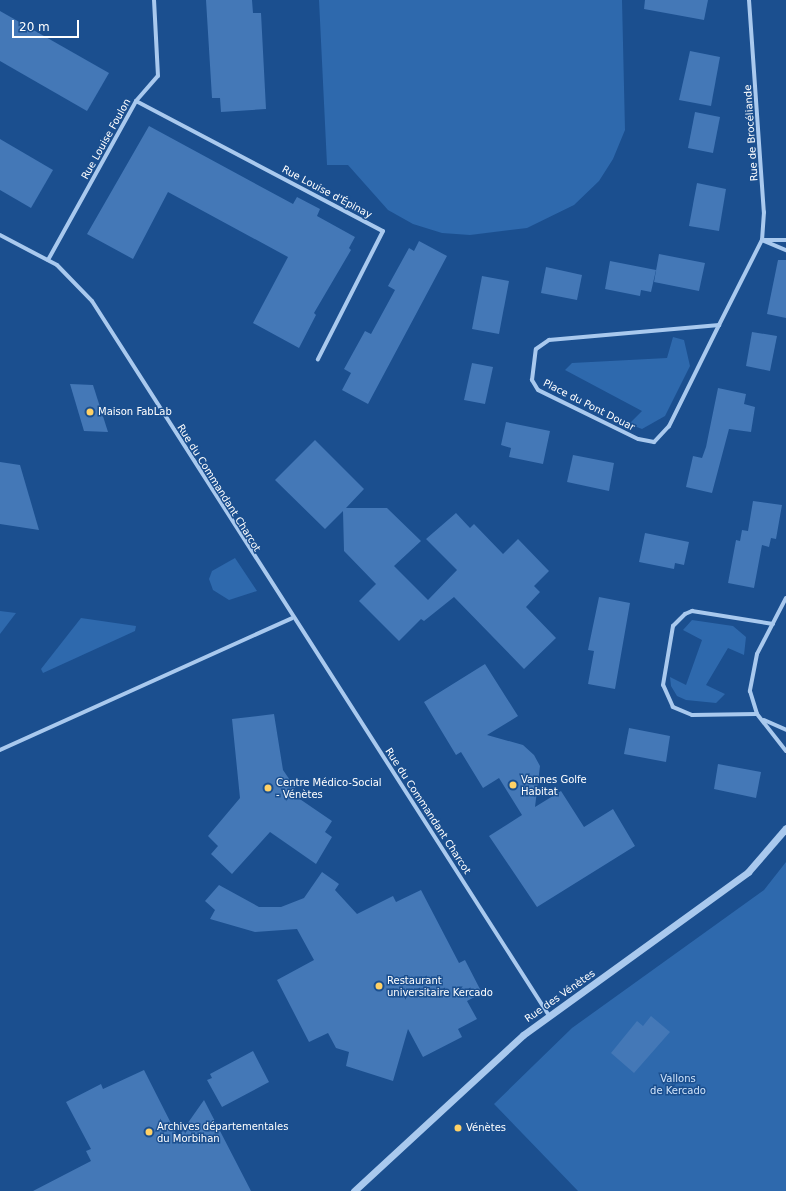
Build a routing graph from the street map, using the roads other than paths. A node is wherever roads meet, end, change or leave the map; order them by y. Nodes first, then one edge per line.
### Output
1 (154, 0) edge
2 (749, 0) edge
3 (136, 101) junction
4 (0, 234) edge
5 (762, 240) junction
6 (786, 240) edge
7 (786, 250) edge
8 (48, 260) junction
9 (719, 325) junction
10 (318, 359) dead end
11 (786, 598) edge
12 (292, 618) junction
13 (773, 624) junction
14 (757, 714) junction
15 (763, 720) junction
16 (786, 730) edge
17 (0, 750) edge
18 (786, 751) edge
19 (786, 828) edge
20 (548, 1014) junction
21 (354, 1191) edge

1 - 3 street, Rue Louise Foulon
2 - 5 street, Rue de Brocéliande
3 - 8 street, Rue Louise Foulon
3 - 10 street, Rue Louise d'Épinay
4 - 8 street, Rue du Commandant Charcot
5 - 6 street
5 - 7 street
5 - 9 street, Place du Pont Douar
8 - 12 street, Rue du Commandant Charcot
9 - 9 street, Place du Pont Douar
11 - 13 street
12 - 17 street
12 - 20 street, Rue du Commandant Charcot
13 - 14 street
13 - 14 street
14 - 15 street
15 - 16 street
15 - 18 street
19 - 20 street, Rue des Vénètes
20 - 21 street, Rue des Vénètes

